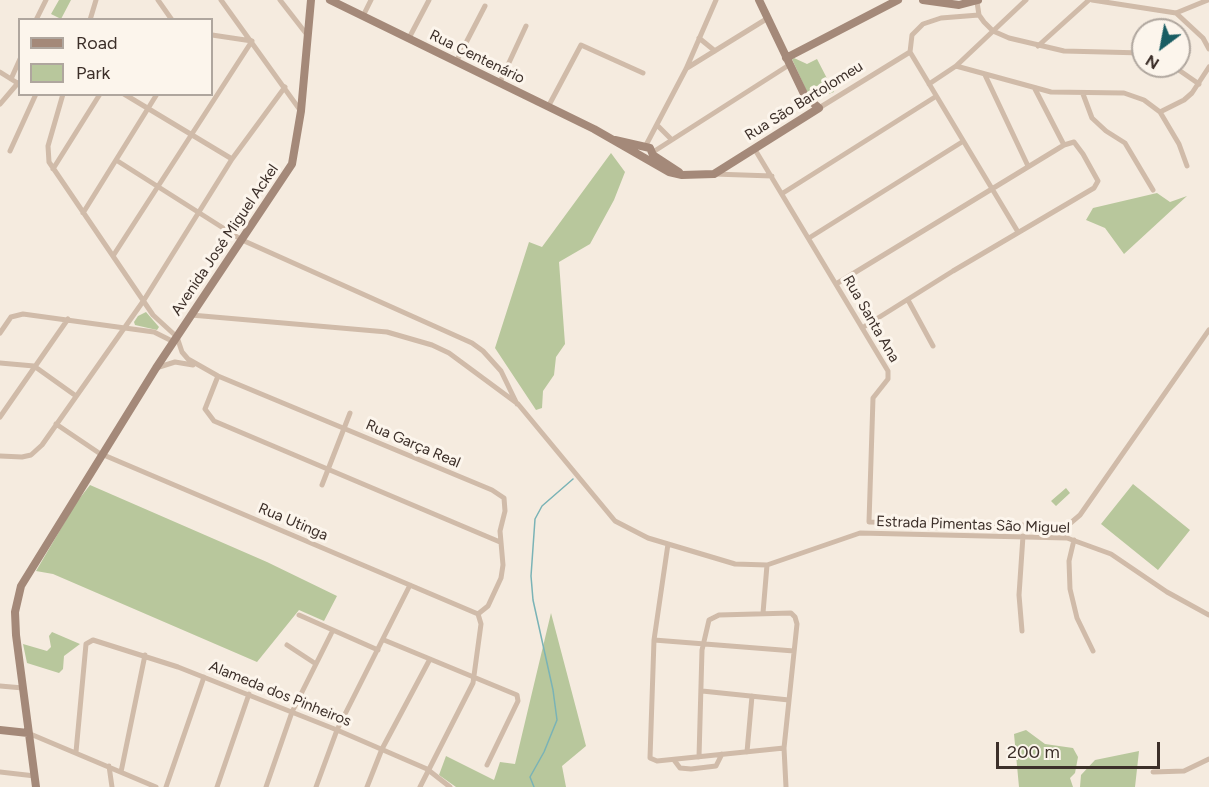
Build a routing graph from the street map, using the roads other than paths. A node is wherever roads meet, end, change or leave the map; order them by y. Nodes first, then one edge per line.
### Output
1 (46, 0) edge
2 (96, 0) edge
3 (158, 0) edge
4 (221, 0) edge
5 (280, 0) edge
6 (311, 0) edge
7 (331, 0) edge
8 (371, 0) edge
9 (429, 0) edge
10 (716, 0) edge
11 (759, 0) edge
12 (898, 0) edge
13 (923, 0) edge
14 (1026, 0) edge
15 (1090, 0) edge
16 (1208, 0) edge
17 (978, 1) edge
18 (485, 6) dead end
19 (1176, 13) junction
20 (979, 15) junction
21 (363, 16) junction
22 (37, 18) edge
23 (91, 18) edge
24 (171, 18) edge
25 (768, 18) junction
26 (526, 26) dead end
27 (993, 31) junction
28 (213, 35) edge
29 (308, 36) junction
30 (409, 38) junction
31 (699, 38) junction
32 (252, 41) junction
33 (1038, 46) junction
34 (1209, 49) edge
35 (715, 51) junction
36 (910, 52) junction
37 (1131, 53) edge
38 (456, 62) junction
39 (788, 62) junction
40 (18, 63) edge
41 (957, 66) junction
42 (1209, 67) edge
43 (686, 69) junction
44 (0, 72) edge
45 (643, 73) dead end
46 (985, 75) junction
47 (1190, 78) edge
48 (11, 79) junction
49 (500, 82) junction
50 (18, 83) edge
51 (928, 84) junction
52 (1199, 84) junction
53 (18, 85) edge
54 (285, 87) junction
55 (1035, 89) junction
56 (1083, 94) junction
57 (36, 96) edge
58 (62, 96) edge
59 (99, 96) edge
60 (127, 96) edge
61 (156, 96) edge
62 (806, 96) junction
63 (935, 97) junction
64 (0, 104) edge
65 (548, 107) junction
66 (819, 108) junction
67 (148, 109) junction
68 (301, 111) junction
69 (1160, 112) junction
70 (806, 115) junction
71 (658, 126) junction
72 (190, 135) junction
73 (670, 138) junction
74 (610, 139) junction
75 (962, 142) junction
76 (1064, 145) junction
77 (644, 148) junction
78 (754, 148) junction
79 (10, 151) dead end
80 (653, 154) junction
81 (232, 159) junction
82 (643, 159) junction
83 (116, 160) junction
84 (1028, 166) junction
85 (1186, 166) dead end
86 (53, 170) junction
87 (714, 174) junction
88 (682, 175) junction
89 (772, 176) junction
90 (157, 187) junction
91 (991, 187) junction
92 (1153, 190) dead end
93 (783, 193) junction
94 (83, 213) junction
95 (198, 214) junction
96 (1018, 232) junction
97 (809, 238) junction
98 (242, 240) junction
99 (113, 256) junction
100 (836, 284) junction
101 (144, 300) junction
102 (908, 300) junction
103 (194, 312) junction
104 (68, 319) junction
105 (163, 326) junction
106 (124, 327) junction
107 (862, 328) junction
108 (1209, 330) edge
109 (0, 333) edge
110 (158, 333) junction
111 (175, 339) junction
112 (933, 346) dead end
113 (0, 363) edge
114 (34, 366) junction
115 (197, 366) junction
116 (156, 368) junction
117 (218, 376) junction
118 (76, 396) junction
119 (518, 404) junction
120 (350, 413) dead end
121 (0, 417) edge
122 (56, 424) junction
123 (345, 428) junction
124 (101, 453) junction
125 (0, 456) edge
126 (327, 470) junction
127 (322, 485) dead end
128 (869, 522) junction
129 (1067, 526) junction
130 (860, 533) junction
131 (1023, 536) junction
132 (1070, 539) junction
133 (500, 542) junction
134 (668, 544) junction
135 (767, 565) junction
136 (410, 585) junction
137 (763, 613) junction
138 (478, 614) junction
139 (299, 615) dead end
140 (1209, 615) edge
141 (333, 630) junction
142 (1022, 631) dead end
143 (384, 639) junction
144 (654, 640) junction
145 (703, 643) junction
146 (287, 645) dead end
147 (378, 650) junction
148 (794, 651) junction
149 (1093, 651) dead end
150 (145, 655) junction
151 (430, 659) junction
152 (316, 664) junction
153 (204, 677) junction
154 (474, 678) junction
155 (0, 686) edge
156 (23, 688) junction
157 (702, 691) junction
158 (249, 694) junction
159 (752, 696) junction
160 (789, 700) junction
161 (292, 712) junction
162 (0, 730) edge
163 (337, 730) junction
164 (28, 733) junction
165 (784, 748) junction
166 (382, 749) junction
167 (76, 752) junction
168 (747, 752) junction
169 (722, 754) junction
170 (699, 757) junction
171 (674, 759) junction
172 (1209, 759) edge
173 (487, 765) dead end
174 (109, 766) junction
175 (427, 769) junction
176 (1153, 771) dead end
177 (0, 772) edge
178 (122, 772) junction
179 (35, 776) junction
180 (36, 787) edge
181 (112, 787) edge
182 (156, 787) edge
183 (166, 787) edge
184 (217, 787) edge
185 (266, 787) edge
186 (316, 787) edge
187 (368, 787) edge
188 (420, 787) edge
189 (450, 787) edge
190 (786, 787) edge

1 - 22 street
2 - 23 street
3 - 24 street
4 - 32 street
5 - 29 street
6 - 7 street, Rua Centenário
6 - 29 street, Avenida José Miguel Ackel
7 - 21 street, Rua Centenário
8 - 21 street
9 - 30 street
10 - 31 street
11 - 25 street
12 - 39 street
13 - 17 street
14 - 27 street
15 - 19 street
15 - 33 street
16 - 19 street
17 - 20 street
18 - 38 street
19 - 34 street
20 - 27 street
20 - 36 street
21 - 30 street, Rua Centenário
25 - 35 street
25 - 39 street
26 - 49 street
27 - 33 street
27 - 41 street
28 - 32 street
29 - 68 street, Avenida José Miguel Ackel
30 - 38 street, Rua Centenário
31 - 35 street
31 - 43 street
32 - 54 street
32 - 72 street
33 - 37 street
35 - 43 street
36 - 51 street
36 - 66 street, Rua São Bartolomeu
38 - 49 street, Rua Centenário
39 - 62 street
39 - 73 street
40 - 48 street
41 - 46 street
41 - 51 street
42 - 52 street
43 - 71 street
44 - 48 street
45 - 65 street
46 - 55 street
46 - 84 street
47 - 52 street
48 - 50 street
49 - 65 street, Rua Centenário
51 - 63 street
52 - 69 street
53 - 64 street
54 - 68 street
54 - 81 street
55 - 56 street
55 - 76 street
56 - 69 street
56 - 92 street
57 - 79 street
58 - 86 street
59 - 86 street
60 - 67 street
61 - 67 street
62 - 66 street
62 - 70 street
63 - 75 street
63 - 93 street
65 - 74 street, Rua Centenário
66 - 70 street, Rua São Bartolomeu
67 - 72 street
67 - 83 street
68 - 98 street, Avenida José Miguel Ackel
69 - 85 street
70 - 78 street, Rua São Bartolomeu
71 - 73 street
71 - 77 street
72 - 81 street
72 - 90 street
73 - 80 street
74 - 77 street, Rua Centenário
74 - 82 street, Rua Centenário
75 - 91 street
75 - 97 street
76 - 84 street
76 - 96 street
77 - 80 street, Rua Centenário
77 - 82 street
78 - 87 street, Rua São Bartolomeu
78 - 89 street, Rua Santa Ana
80 - 82 street
80 - 88 street, Rua Centenário
81 - 95 street
82 - 88 street, Rua Centenário
83 - 90 street
83 - 94 street
84 - 91 street
86 - 94 street
87 - 88 street, Rua Centenário
87 - 89 street, Rua Centenário
89 - 93 street, Rua Santa Ana
90 - 95 street
90 - 99 street
91 - 96 street
91 - 100 street
93 - 97 street, Rua Santa Ana
94 - 99 street
95 - 98 street
95 - 101 street
96 - 102 street
97 - 100 street, Rua Santa Ana
98 - 103 street, Avenida José Miguel Ackel
98 - 119 street
99 - 101 street
100 - 107 street, Rua Santa Ana
101 - 105 street
101 - 106 street
102 - 107 street
102 - 112 street
103 - 111 street, Avenida José Miguel Ackel
103 - 119 street
104 - 106 street
104 - 109 street
104 - 114 street
105 - 110 street
105 - 111 street
106 - 110 street
106 - 118 street
107 - 128 street, Rua Santa Ana
108 - 129 street
110 - 111 street
111 - 115 street
111 - 116 street, Avenida José Miguel Ackel
113 - 114 street
114 - 118 street
114 - 121 street
115 - 116 street
115 - 117 street, Rua Garça Real
116 - 124 street, Avenida José Miguel Ackel
117 - 123 street, Rua Garça Real
117 - 126 street
118 - 122 street
119 - 134 street, Estrada Pimentas São Miguel
120 - 123 street
122 - 124 street, Rua Utinga
122 - 125 street
123 - 126 street
123 - 133 street, Rua Garça Real
124 - 136 street, Rua Utinga
124 - 156 street, Avenida José Miguel Ackel
126 - 127 street
126 - 133 street
128 - 129 street, Estrada Pimentas São Miguel
128 - 130 street, Estrada Pimentas São Miguel
129 - 132 street
130 - 131 street, Estrada Pimentas São Miguel
130 - 135 street, Estrada Pimentas São Miguel
131 - 132 street, Estrada Pimentas São Miguel
131 - 142 street
132 - 140 street, Estrada Pimentas São Miguel
132 - 149 street
133 - 138 street, Rua Garça Real
134 - 135 street, Estrada Pimentas São Miguel
134 - 144 street
135 - 137 street
136 - 138 street, Rua Utinga
136 - 143 street
137 - 145 street
137 - 148 street
138 - 154 street
139 - 141 street
141 - 147 street
141 - 152 street
143 - 147 street
143 - 151 street
144 - 145 street
144 - 171 street
145 - 148 street
145 - 157 street
146 - 152 street
147 - 163 street
148 - 160 street
150 - 153 street, Alameda dos Pinheiros
150 - 167 street, Alameda dos Pinheiros
150 - 178 street
151 - 154 street
151 - 166 street
152 - 161 street
153 - 158 street, Alameda dos Pinheiros
153 - 183 street
154 - 173 street
154 - 175 street
155 - 156 street
156 - 164 street, Avenida José Miguel Ackel
157 - 159 street
157 - 170 street
158 - 161 street, Alameda dos Pinheiros
158 - 184 street
159 - 160 street
159 - 168 street
160 - 165 street
161 - 163 street, Alameda dos Pinheiros
161 - 185 street
162 - 164 street
163 - 166 street, Alameda dos Pinheiros
163 - 186 street
164 - 167 street
164 - 179 street, Avenida José Miguel Ackel
165 - 168 street
165 - 190 street
166 - 175 street, Alameda dos Pinheiros
166 - 187 street
167 - 174 street
168 - 169 street
169 - 170 street
169 - 171 street
170 - 171 street
172 - 176 street
174 - 178 street
174 - 181 street
175 - 188 street
175 - 189 street, Alameda dos Pinheiros
177 - 179 street
178 - 182 street
179 - 180 street, Avenida José Miguel Ackel

